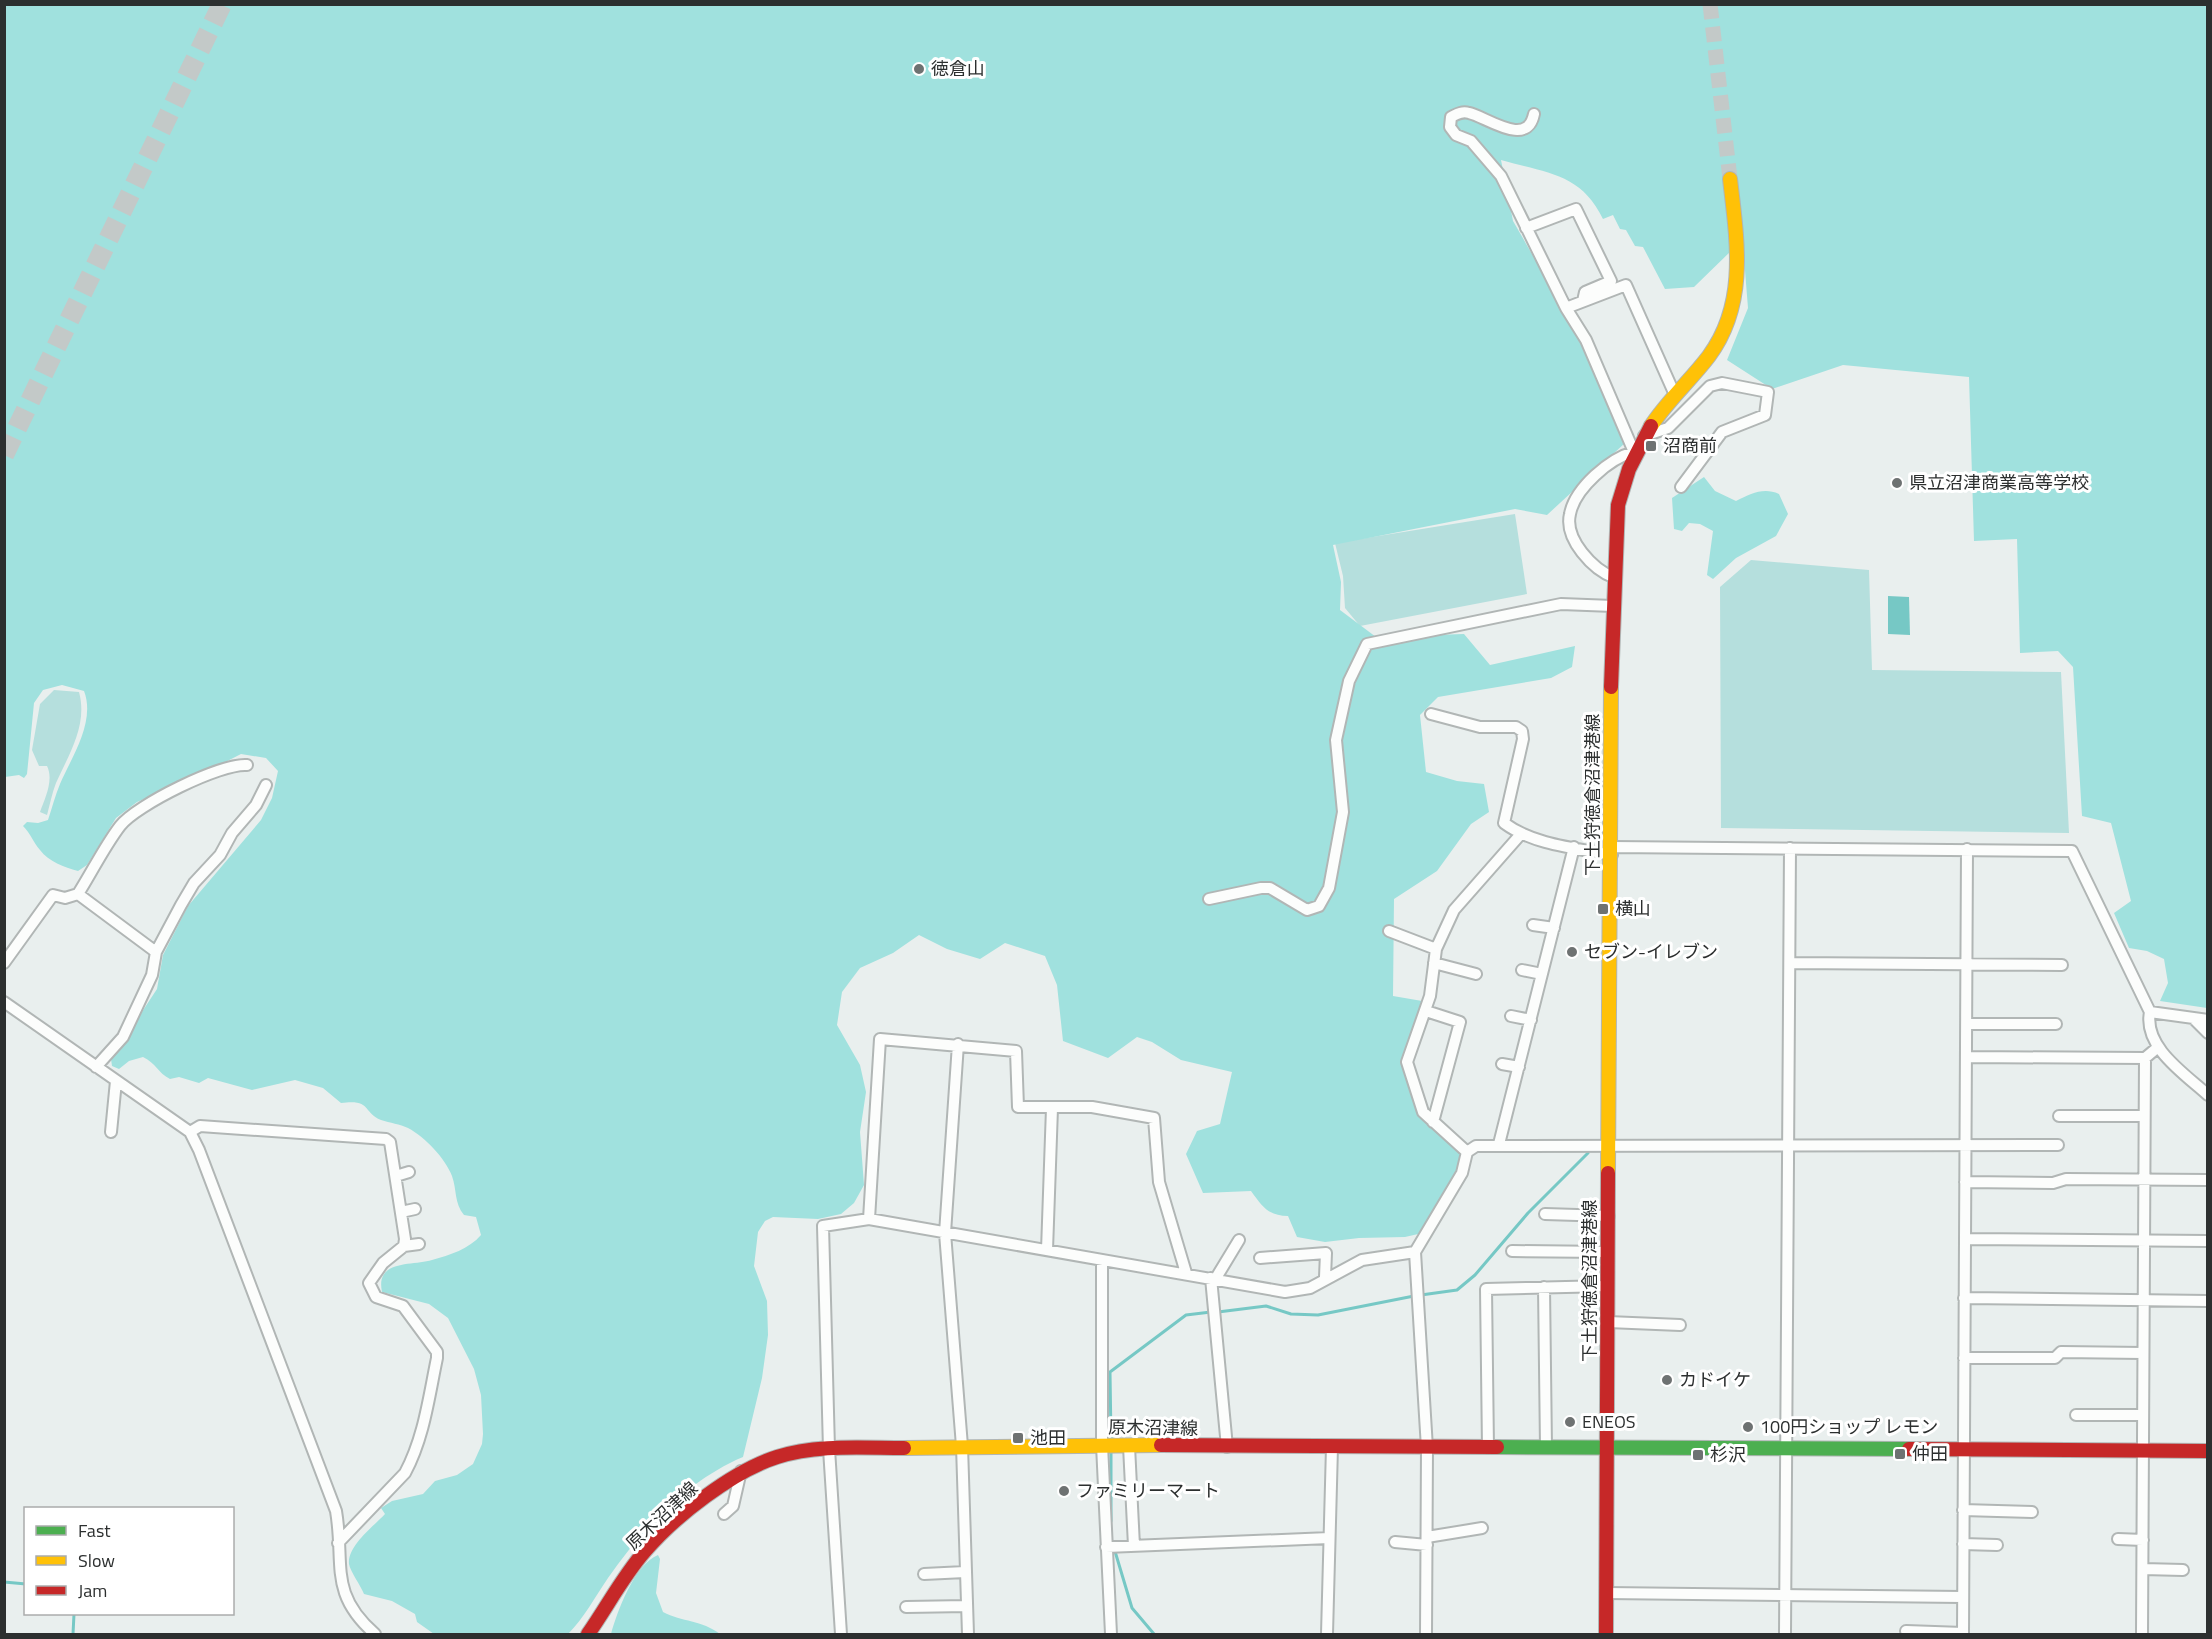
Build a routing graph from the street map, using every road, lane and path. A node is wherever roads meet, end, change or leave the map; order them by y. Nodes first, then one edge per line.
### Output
1 (1534, 114) dead end
2 (1730, 179) tunnel mouth
3 (1526, 228) junction
4 (1583, 301) junction
5 (1566, 308) junction
6 (1675, 395) junction
7 (1644, 436) junction
8 (1634, 452) junction
9 (1681, 487) dead end
10 (1614, 578) junction
11 (1613, 606) junction
12 (1431, 714) dead end
13 (248, 765) dead end
14 (266, 785) dead end
15 (1520, 835) junction
16 (1574, 847) junction
17 (1790, 849) junction
18 (1967, 849) junction
19 (1612, 851) junction
20 (78, 894) junction
21 (1209, 899) dead end
22 (1533, 925) dead end
23 (1554, 928) junction
24 (1389, 931) dead end
25 (1436, 949) junction
26 (156, 952) junction
27 (4, 963) edge
28 (1434, 963) junction
29 (1791, 963) junction
30 (1967, 965) junction
31 (2062, 965) dead end
32 (1522, 970) dead end
33 (1476, 974) dead end
34 (1542, 974) junction
35 (4, 1002) edge
36 (1426, 1011) junction
37 (2150, 1012) junction
38 (1511, 1016) dead end
39 (2192, 1018) junction
40 (1531, 1020) junction
41 (2208, 1020) edge
42 (1966, 1024) junction
43 (2056, 1024) dead end
44 (2208, 1033) edge
45 (958, 1044) junction
46 (2157, 1047) junction
47 (1966, 1057) junction
48 (2145, 1058) junction
49 (1502, 1064) dead end
50 (96, 1067) junction
51 (1519, 1067) junction
52 (116, 1082) junction
53 (2208, 1095) edge
54 (1052, 1108) junction
55 (2059, 1116) dead end
56 (2144, 1116) junction
57 (1433, 1122) junction
58 (111, 1132) dead end
59 (190, 1132) junction
60 (1499, 1144) junction
61 (1609, 1145) junction
62 (1789, 1145) junction
63 (2058, 1145) dead end
64 (1966, 1146) junction
65 (1467, 1152) junction
66 (409, 1172) dead end
67 (396, 1176) junction
68 (2144, 1178) junction
69 (2208, 1180) edge
70 (1965, 1182) junction
71 (415, 1209) dead end
72 (401, 1212) junction
73 (1545, 1214) dead end
74 (1609, 1216) junction
75 (869, 1219) junction
76 (945, 1233) junction
77 (1965, 1239) junction
78 (1239, 1240) dead end
79 (2144, 1241) junction
80 (2208, 1242) edge
81 (419, 1244) dead end
82 (404, 1246) junction
83 (1047, 1250) junction
84 (1512, 1251) dead end
85 (1415, 1252) junction
86 (1608, 1252) junction
87 (1260, 1258) dead end
88 (1102, 1260) junction
89 (1186, 1273) junction
90 (1325, 1277) junction
91 (1213, 1278) junction
92 (1608, 1286) junction
93 (1544, 1287) junction
94 (1964, 1298) junction
95 (2143, 1299) junction
96 (2208, 1301) edge
97 (1608, 1322) junction
98 (1680, 1324) dead end
99 (2144, 1353) junction
100 (1964, 1358) junction
101 (2076, 1415) dead end
102 (2144, 1415) junction
103 (1113, 1445) junction
104 (962, 1446) junction
105 (1227, 1447) junction
106 (1332, 1447) junction
107 (1427, 1448) junction
108 (1488, 1448) junction
109 (1546, 1448) junction
110 (1607, 1448) junction
111 (829, 1449) junction
112 (1787, 1449) junction
113 (1964, 1449) junction
114 (2144, 1450) junction
115 (2208, 1450) edge
116 (741, 1471) junction
117 (1963, 1510) junction
118 (2032, 1512) dead end
119 (724, 1514) dead end
120 (1482, 1528) dead end
121 (1329, 1538) junction
122 (2118, 1539) dead end
123 (2143, 1540) junction
124 (1427, 1541) junction
125 (1395, 1542) dead end
126 (338, 1543) junction
127 (1963, 1544) junction
128 (1997, 1545) dead end
129 (1134, 1546) junction
130 (1106, 1547) junction
131 (2143, 1569) junction
132 (2183, 1570) dead end
133 (965, 1572) junction
134 (924, 1574) dead end
135 (1606, 1593) junction
136 (1785, 1595) junction
137 (1962, 1597) junction
138 (967, 1606) junction
139 (906, 1607) dead end
140 (1905, 1631) dead end
141 (1963, 1634) edge
142 (375, 1635) edge
143 (588, 1635) edge
144 (841, 1635) edge
145 (968, 1635) edge
146 (1111, 1635) edge
147 (1327, 1635) edge
148 (1426, 1635) edge
149 (1606, 1635) edge
150 (1785, 1635) edge
151 (2142, 1635) edge

1 - 3 street
2 - 6 main road, 下土狩徳倉沼津港線
3 - 4 street
3 - 5 street
4 - 5 street
4 - 6 street
5 - 8 street
6 - 7 main road, 下土狩徳倉沼津港線
7 - 8 main road, 下土狩徳倉沼津港線
7 - 9 street
8 - 10 main road, 下土狩徳倉沼津港線
8 - 10 street
10 - 11 main road, 下土狩徳倉沼津港線
11 - 19 main road, 下土狩徳倉沼津港線
11 - 21 street
12 - 15 street
13 - 20 street
14 - 26 street
15 - 16 street
15 - 25 street
16 - 19 street
16 - 23 street
17 - 18 street
17 - 19 street
17 - 29 street
18 - 30 street
18 - 37 street
19 - 61 main road, 下土狩徳倉沼津港線
20 - 26 street
20 - 27 street
22 - 23 street
23 - 34 street
24 - 25 street
25 - 28 street
26 - 50 street
28 - 33 street
28 - 36 street
29 - 30 street
29 - 62 street
30 - 31 street
30 - 42 street
32 - 34 street
34 - 40 street
35 - 50 street
36 - 57 street
36 - 57 street
37 - 39 street
37 - 46 street
38 - 40 street
39 - 41 street
39 - 44 street
40 - 51 street
42 - 43 street
42 - 47 street
45 - 54 street
45 - 75 street
45 - 76 street
46 - 48 street
46 - 53 street
47 - 48 street
47 - 64 street
48 - 56 street
49 - 51 street
50 - 52 street
51 - 60 street
52 - 58 street
52 - 59 street
54 - 83 street
54 - 89 street
55 - 56 street
56 - 68 street
57 - 65 street
59 - 67 street
59 - 126 street
60 - 61 street
60 - 65 street
61 - 62 street
61 - 74 main road, 下土狩徳倉沼津港線
62 - 64 street
62 - 112 street
63 - 64 street
64 - 70 street
65 - 85 street
66 - 67 street
67 - 72 street
68 - 69 street
68 - 70 street
68 - 79 street
70 - 77 street
71 - 72 street
72 - 82 street
73 - 74 street
74 - 86 main road, 下土狩徳倉沼津港線
75 - 76 street
75 - 111 street
76 - 83 street
76 - 104 street
77 - 79 street
77 - 94 street
78 - 91 street
79 - 80 street
79 - 95 street
81 - 82 street
82 - 126 street
83 - 88 street
84 - 86 street
85 - 90 street
85 - 107 street
86 - 92 main road, 下土狩徳倉沼津港線
87 - 90 street
88 - 89 street
88 - 103 street
89 - 91 street
90 - 91 street
91 - 105 street
92 - 93 street
92 - 97 main road, 下土狩徳倉沼津港線
93 - 108 street
93 - 109 street
94 - 95 street
94 - 100 street
95 - 96 street
95 - 99 street
97 - 98 street
97 - 110 main road, 下土狩徳倉沼津港線
99 - 100 street
99 - 102 street
100 - 113 street
101 - 102 street
102 - 114 street
103 - 104 main road, 原木沼津線
103 - 105 main road, 原木沼津線
103 - 129 street
103 - 130 street
104 - 111 main road, 原木沼津線
104 - 133 street
105 - 106 main road, 原木沼津線
106 - 107 main road, 原木沼津線
106 - 121 street
107 - 108 main road, 原木沼津線
107 - 124 street
108 - 109 main road, 原木沼津線
109 - 110 main road, 原木沼津線
110 - 112 main road, 原木沼津線
110 - 135 main road
111 - 116 main road, 原木沼津線
111 - 144 street
112 - 113 main road, 原木沼津線
112 - 136 street
113 - 114 main road, 原木沼津線
113 - 117 street
114 - 115 main road, 原木沼津線
114 - 123 street
116 - 119 street
116 - 143 main road, 原木沼津線
117 - 118 street
117 - 127 street
120 - 124 street
121 - 129 street
121 - 147 street
122 - 123 street
123 - 131 street
124 - 125 street
124 - 148 street
126 - 142 street
127 - 128 street
127 - 137 street
129 - 130 street
130 - 146 street
131 - 132 street
131 - 151 street
133 - 134 street
133 - 138 street
135 - 136 street
135 - 149 main road
136 - 137 street
136 - 150 street
137 - 141 street
138 - 139 street
138 - 145 street
140 - 141 street

